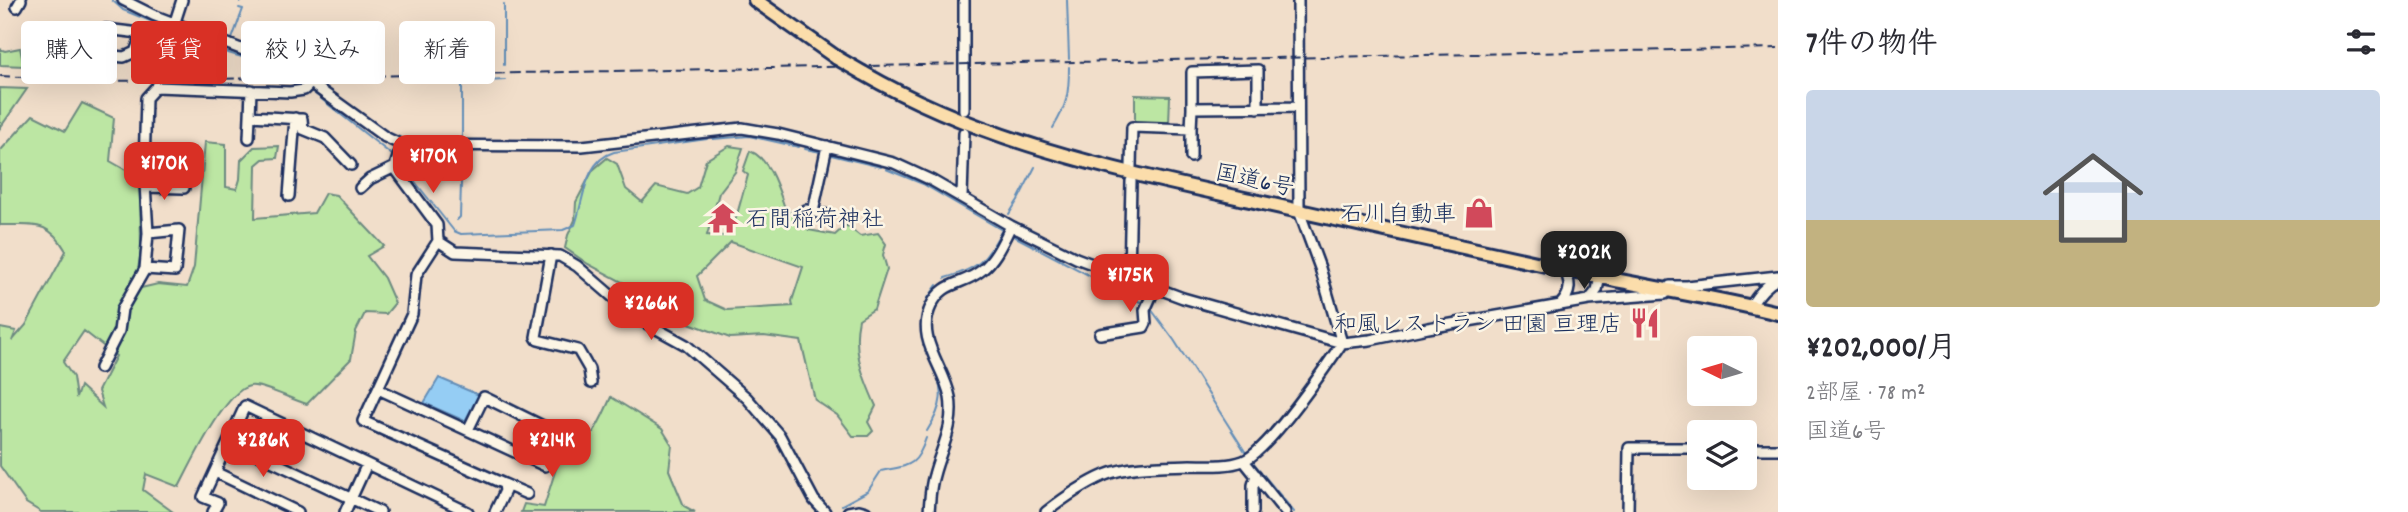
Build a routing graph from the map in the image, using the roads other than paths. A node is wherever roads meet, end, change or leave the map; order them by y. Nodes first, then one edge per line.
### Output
1 (123, 0) edge
2 (182, 0) edge
3 (755, 0) edge
4 (964, 0) edge
5 (1298, 0) edge
6 (159, 21) edge
7 (174, 21) edge
8 (171, 28) joint
9 (227, 45) edge
10 (315, 86) junction
11 (251, 90) junction
12 (1298, 107) junction
13 (1192, 108) junction
14 (1258, 108) junction
15 (964, 110) dead end
16 (250, 116) junction
17 (295, 118) junction
18 (1191, 129) junction
19 (964, 133) dead end
20 (249, 138) dead end
21 (402, 145) junction
22 (827, 146) junction
23 (1191, 157) dead end
24 (351, 165) dead end
25 (396, 167) junction
26 (1132, 167) dead end
27 (1131, 181) dead end
28 (145, 187) junction
29 (184, 188) dead end
30 (360, 188) dead end
31 (289, 196) dead end
32 (962, 197) junction
33 (1298, 211) junction
34 (828, 215) dead end
35 (1011, 226) junction
36 (148, 233) junction
37 (438, 241) junction
38 (551, 255) junction
39 (145, 269) junction
40 (1565, 270) junction
41 (1600, 277) junction
42 (1129, 278) junction
43 (1778, 278) edge
44 (1643, 286) junction
45 (1155, 288) junction
46 (1688, 295) junction
47 (1589, 300) junction
48 (1561, 304) junction
49 (1749, 307) junction
50 (1778, 313) edge
51 (1100, 334) dead end
52 (1342, 342) junction
53 (100, 368) dead end
54 (590, 383) dead end
55 (379, 389) junction
56 (468, 430) junction
57 (229, 441) junction
58 (1687, 448) edge
59 (1757, 449) edge
60 (1778, 449) edge
61 (1244, 461) junction
62 (367, 464) junction
63 (215, 472) junction
64 (1256, 475) junction
65 (504, 484) junction
66 (527, 494) dead end
67 (351, 498) junction
68 (214, 512) edge
69 (298, 512) edge
70 (345, 512) edge
71 (380, 512) edge
72 (468, 512) edge
73 (495, 512) edge
74 (825, 512) edge
75 (848, 512) edge
76 (866, 512) edge
77 (929, 512) edge
78 (1046, 512) edge
79 (1253, 512) edge
80 (1284, 512) edge
81 (1628, 512) edge

1 - 6 street
2 - 7 street
3 - 33 highway, 国道6号, bridge
4 - 15 street
5 - 12 street
8 - 8 street
9 - 10 street
10 - 11 street
10 - 21 street
11 - 16 street
11 - 28 street
12 - 14 street
12 - 33 street
13 - 14 street
13 - 14 street
13 - 18 street
16 - 17 street
16 - 20 street
17 - 24 street
17 - 31 street
18 - 23 street
18 - 26 street
19 - 32 street
21 - 22 street
21 - 25 street
22 - 32 street
22 - 34 street
25 - 30 street
25 - 37 street
27 - 42 street
28 - 29 street
28 - 36 street
32 - 35 street
33 - 40 highway, 国道6号
33 - 52 street
35 - 42 street
35 - 77 street
36 - 39 street
36 - 39 street
37 - 38 street
37 - 55 street
38 - 54 street
38 - 74 street
39 - 53 street
40 - 41 highway, 国道6号
40 - 48 street
41 - 44 highway, 国道6号
41 - 47 street
42 - 45 street
43 - 44 street
43 - 49 street
44 - 46 highway, 国道6号
45 - 51 street
45 - 52 street
46 - 47 street
46 - 49 highway, 国道6号
47 - 48 street
48 - 52 street
49 - 50 highway, 国道6号
52 - 61 street
55 - 56 street
55 - 65 street
56 - 56 street
57 - 62 street
57 - 63 street
57 - 67 street
58 - 81 street
59 - 60 street
61 - 64 street
61 - 78 street
62 - 67 street
62 - 72 street
63 - 68 street
63 - 69 street
64 - 79 street
64 - 80 street
65 - 66 street
65 - 73 street
67 - 70 street
67 - 71 street
75 - 76 street

